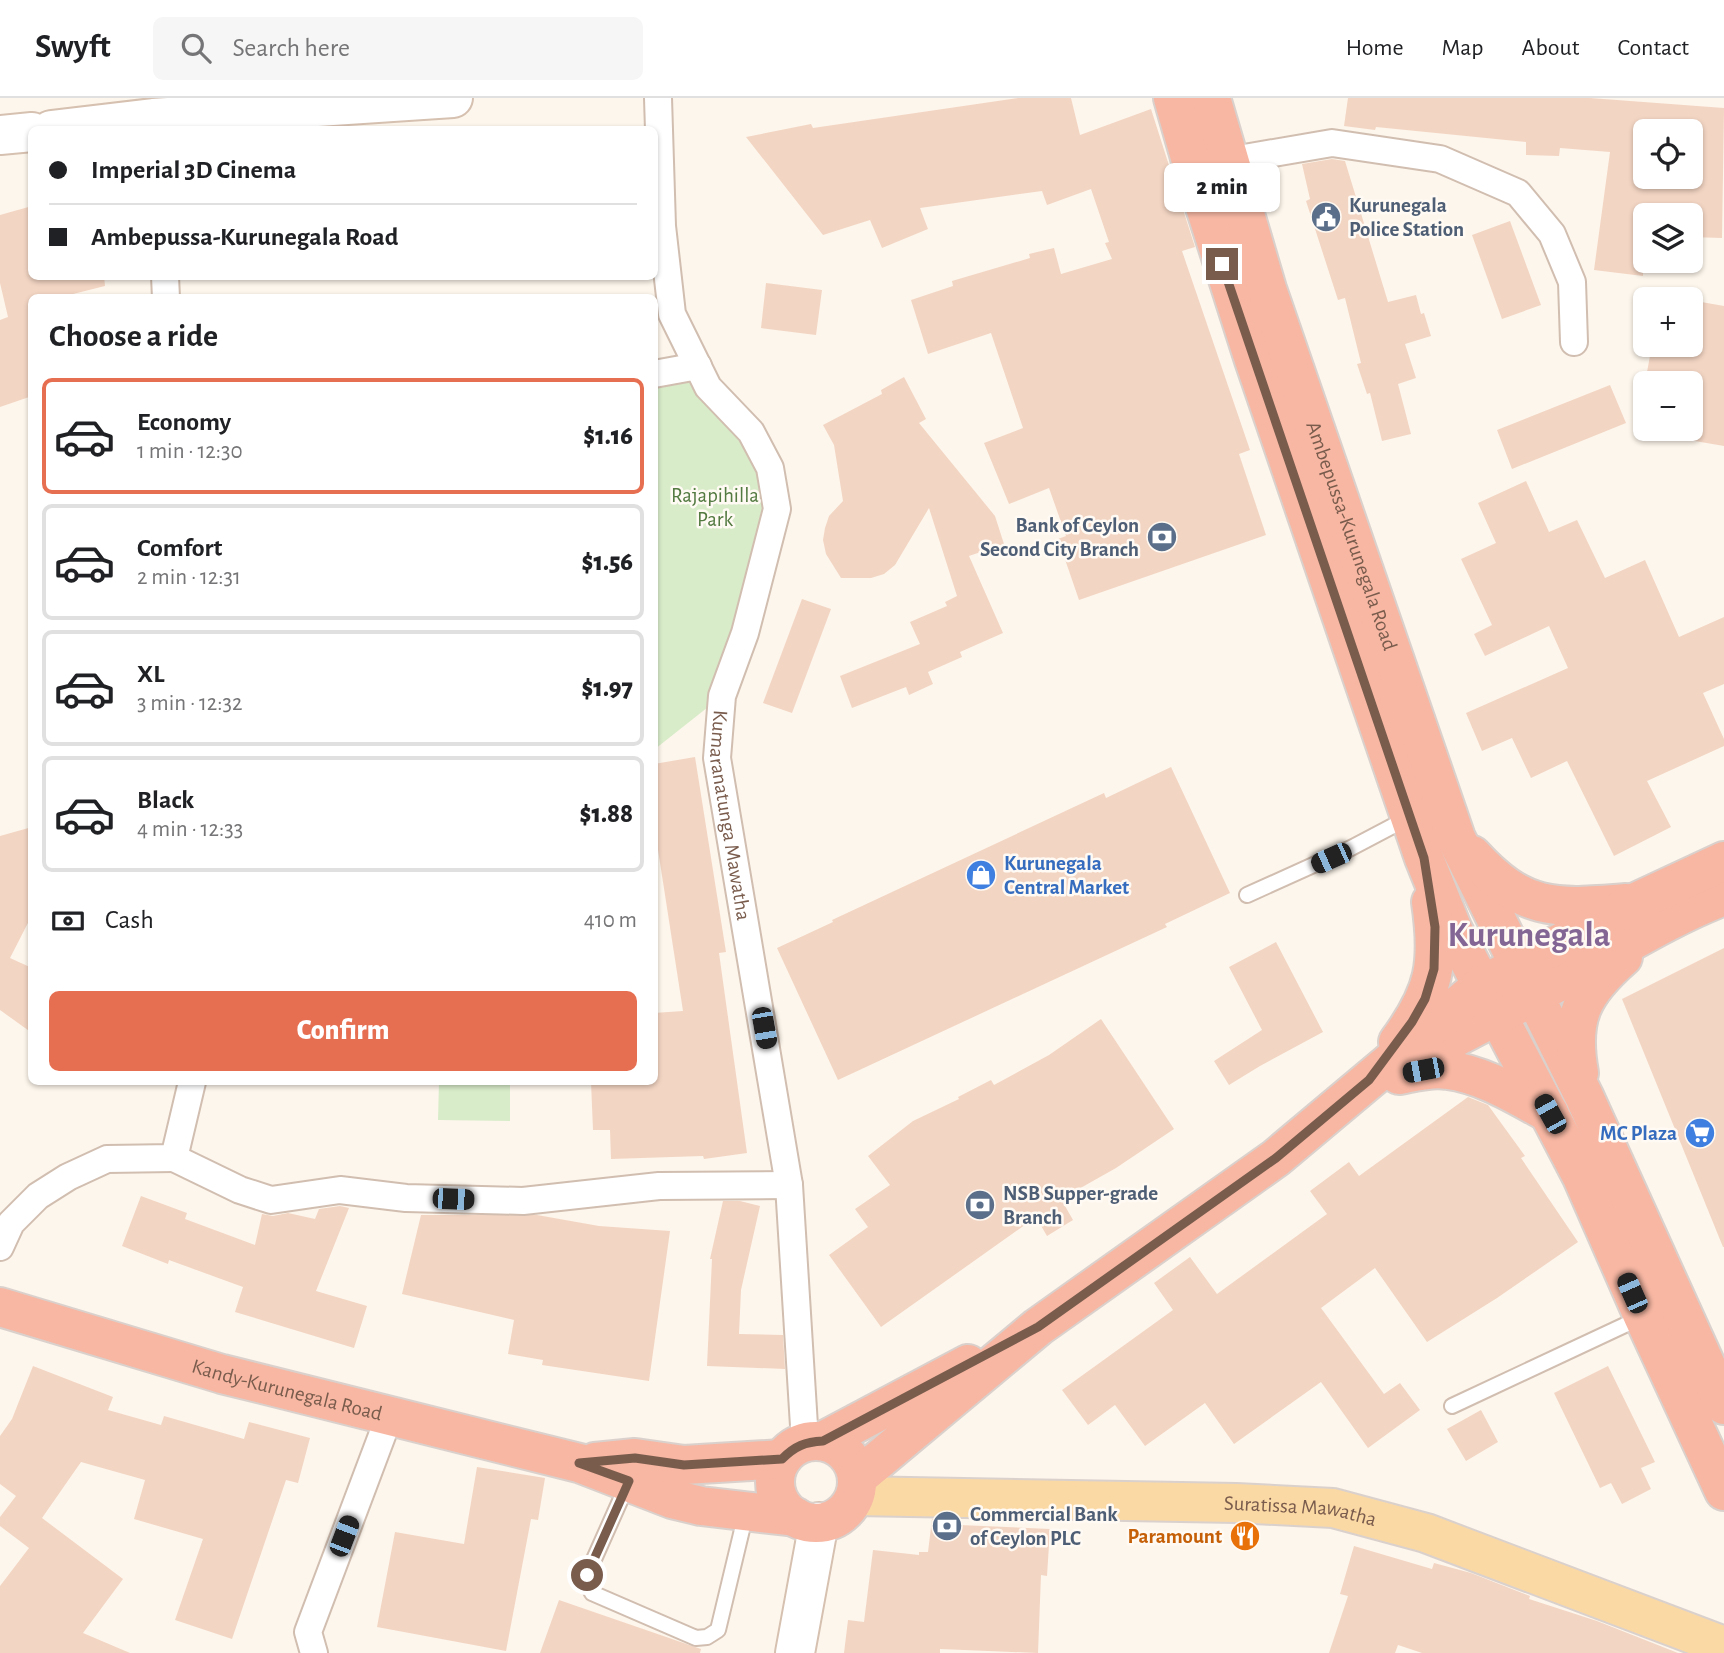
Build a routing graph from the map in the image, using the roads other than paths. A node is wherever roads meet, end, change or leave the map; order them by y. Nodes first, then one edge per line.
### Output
1 (453, 98) edge
2 (658, 98) edge
3 (1173, 98) edge
4 (1211, 98) edge
5 (153, 124) edge
6 (119, 126) edge
7 (28, 132) edge
8 (0, 135) edge
9 (1227, 161) junction
10 (1574, 342) dead end
11 (698, 366) junction
12 (658, 373) edge
13 (1409, 817) junction
14 (1456, 838) junction
15 (1424, 858) junction
16 (1724, 861) edge
17 (1247, 895) dead end
18 (1724, 896) edge
19 (1646, 914) junction
20 (1526, 981) junction
21 (1489, 1002) junction
22 (1369, 1080) junction
23 (190, 1085) edge
24 (1584, 1096) junction
25 (1550, 1114) junction
26 (174, 1158) junction
27 (789, 1185) junction
28 (0, 1247) edge
29 (0, 1307) edge
30 (1643, 1317) junction
31 (1038, 1327) junction
32 (1699, 1363) edge
33 (1724, 1405) edge
34 (1452, 1406) dead end
35 (389, 1417) junction
36 (803, 1448) junction
37 (579, 1463) junction
38 (629, 1481) junction
39 (856, 1487) junction
40 (1724, 1491) edge
41 (747, 1512) junction
42 (808, 1520) junction
43 (1724, 1646) edge
44 (314, 1653) edge
45 (795, 1653) edge

1 - 5 street
2 - 11 street, Kumaranatunga Mawatha
3 - 13 highway, Ambepussa-Kurunegala Road
4 - 9 highway, Ambepussa-Kurunegala Road
5 - 6 street
7 - 8 street
9 - 10 street
9 - 14 highway, Ambepussa-Kurunegala Road
11 - 12 street
11 - 27 street, Kumaranatunga Mawatha
13 - 15 highway, Ambepussa-Kurunegala Road
13 - 17 lane
14 - 19 highway
14 - 20 highway, Ambepussa-Kurunegala Road
15 - 21 highway, Ambepussa-Kurunegala Road
15 - 22 highway
16 - 19 highway
18 - 19 highway
19 - 20 highway, Kandy-Kurunegala Road
19 - 24 highway
20 - 21 highway, Kandy-Kurunegala Road
20 - 24 highway, Ambepussa-Kurunegala Road
21 - 22 highway, Kandy-Kurunegala Road
21 - 25 highway, Ambepussa-Kurunegala Road
22 - 25 highway
22 - 31 highway, Kandy-Kurunegala Road
23 - 26 street
24 - 32 highway
25 - 30 highway, Ambepussa-Kurunegala Road
26 - 27 street
26 - 28 street
27 - 36 street, Kumaranatunga Mawatha
29 - 35 highway, Kandy-Kurunegala Road
30 - 32 highway, Ambepussa-Kurunegala Road
30 - 34 lane
31 - 36 highway, Kandy-Kurunegala Road
31 - 39 highway, Kandy-Kurunegala Road
32 - 33 highway
32 - 40 highway
35 - 37 highway, Kandy-Kurunegala Road
35 - 44 street
36 - 37 highway, Kandy-Kurunegala Road
36 - 39 highway
36 - 42 highway
37 - 38 highway, Kandy-Kurunegala Road
38 - 41 highway, Kandy-Kurunegala Road
38 - 41 lane
39 - 42 highway
39 - 43 main road, Suratissa Mawatha
41 - 42 highway, Kandy-Kurunegala Road
42 - 45 street

